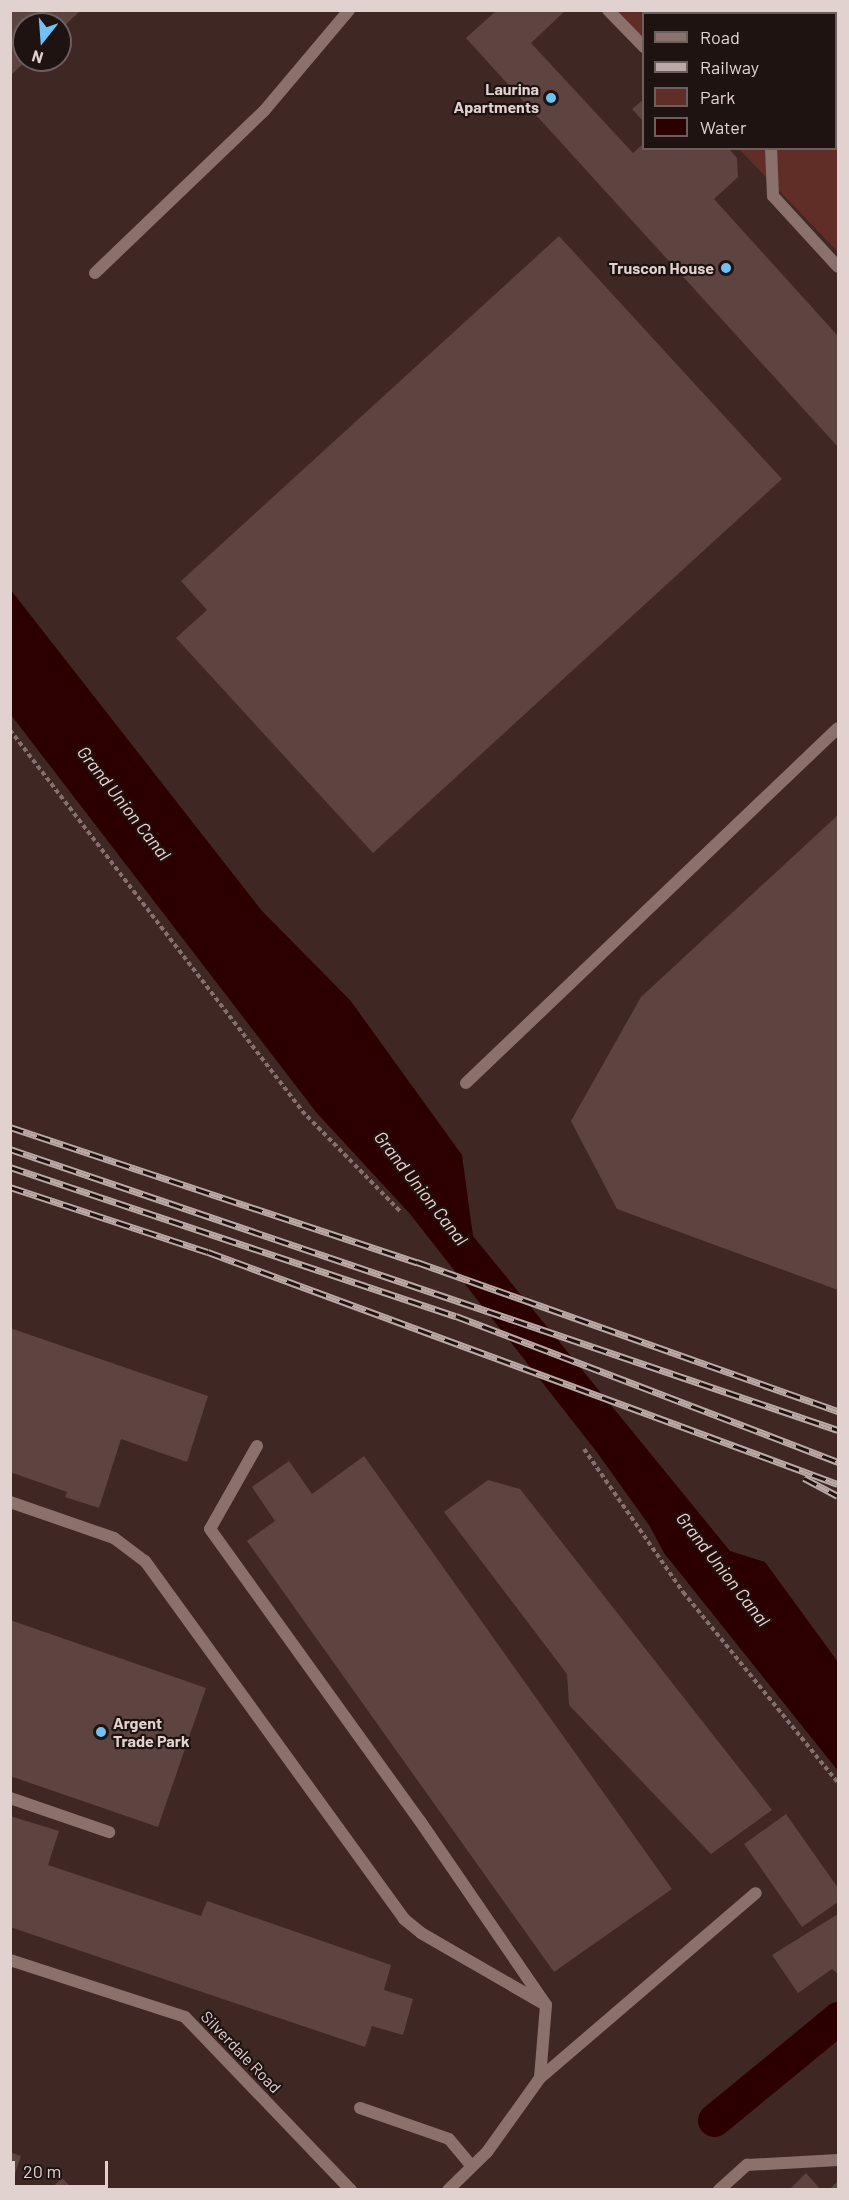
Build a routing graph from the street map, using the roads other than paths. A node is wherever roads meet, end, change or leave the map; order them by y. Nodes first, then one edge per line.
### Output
1 (349, 10) edge
2 (608, 10) edge
3 (642, 45) edge
4 (771, 150) edge
5 (838, 267) edge
6 (95, 273) dead end
7 (838, 728) edge
8 (466, 1083) dead end
9 (257, 1446) dead end
10 (10, 1502) edge
11 (10, 1798) edge
12 (109, 1832) dead end
13 (756, 1893) dead end
14 (10, 1960) edge
15 (546, 2005) junction
16 (540, 2078) junction
17 (360, 2109) dead end
18 (838, 2160) edge
19 (472, 2166) junction
20 (351, 2190) edge
21 (448, 2190) edge
22 (719, 2190) edge

1 - 6 street
2 - 3 street
4 - 5 street
7 - 8 street
9 - 15 street
10 - 15 street
11 - 12 street
13 - 16 street
14 - 20 street, Silverdale Road
15 - 16 street
16 - 19 street
17 - 19 street
18 - 22 street
19 - 21 street

